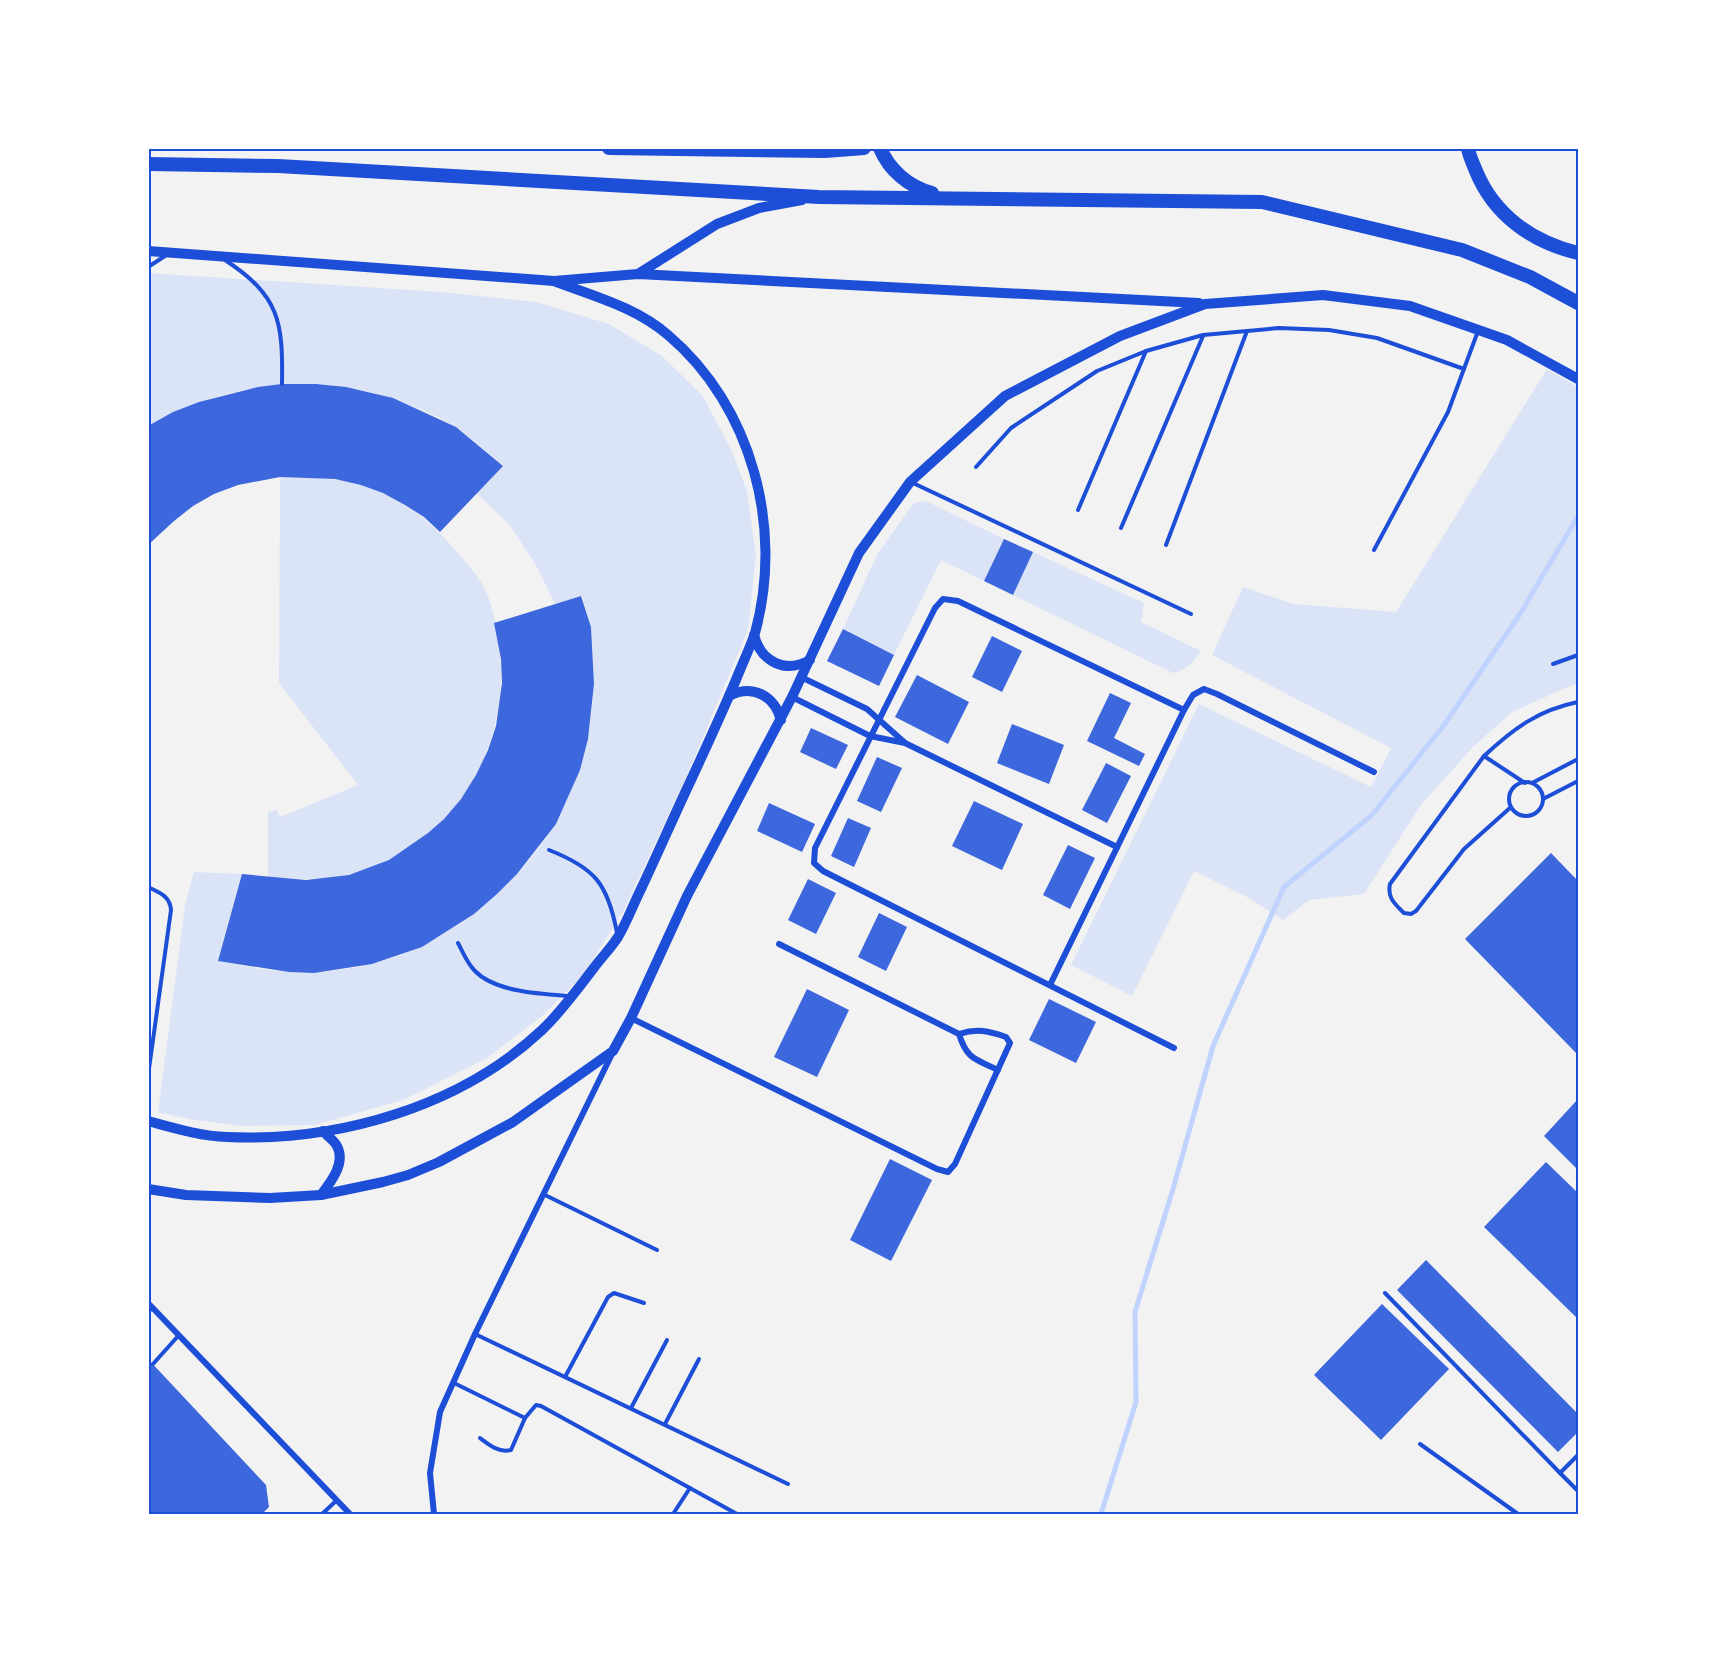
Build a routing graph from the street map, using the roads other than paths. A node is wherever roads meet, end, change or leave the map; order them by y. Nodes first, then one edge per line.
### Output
1 (609, 148) edge
2 (864, 148) edge
3 (880, 148) edge
4 (1468, 148) edge
5 (148, 164) edge
6 (819, 197) junction
7 (949, 197) junction
8 (148, 251) edge
9 (171, 253) junction
10 (1578, 253) edge
11 (219, 256) junction
12 (148, 267) edge
13 (638, 274) junction
14 (554, 282) junction
15 (1578, 303) edge
16 (1205, 304) junction
17 (1478, 330) junction
18 (1247, 331) junction
19 (1203, 335) junction
20 (1146, 351) junction
21 (1464, 369) junction
22 (1578, 379) edge
23 (282, 384) dead end
24 (976, 467) dead end
25 (910, 482) junction
26 (1078, 510) dead end
27 (1121, 528) dead end
28 (1166, 545) dead end
29 (1374, 550) dead end
30 (1191, 614) dead end
31 (754, 634) junction
32 (1578, 655) edge
33 (810, 660) junction
34 (1553, 664) dead end
35 (801, 677) junction
36 (729, 696) junction
37 (792, 697) junction
38 (1578, 702) edge
39 (1184, 710) junction
40 (879, 719) junction
41 (781, 720) junction
42 (870, 736) junction
43 (905, 743) junction
44 (1484, 756) junction
45 (1578, 759) edge
46 (1374, 772) dead end
47 (1578, 781) edge
48 (1525, 783) junction
49 (1532, 783) junction
50 (1543, 799) junction
51 (1511, 807) junction
52 (1117, 847) junction
53 (549, 850) dead end
54 (148, 887) edge
55 (618, 937) junction
56 (458, 943) dead end
57 (779, 944) dead end
58 (1050, 984) junction
59 (573, 996) junction
60 (631, 1018) junction
61 (959, 1034) junction
62 (1174, 1048) dead end
63 (613, 1051) junction
64 (998, 1070) junction
65 (148, 1077) edge
66 (148, 1121) edge
67 (323, 1131) junction
68 (148, 1189) edge
69 (543, 1194) junction
70 (321, 1195) junction
71 (657, 1250) dead end
72 (1385, 1293) dead end
73 (644, 1303) dead end
74 (150, 1308) edge
75 (475, 1334) junction
76 (179, 1335) junction
77 (667, 1340) dead end
78 (699, 1359) dead end
79 (153, 1364) dead end
80 (565, 1377) junction
81 (454, 1383) junction
82 (631, 1408) junction
83 (525, 1418) junction
84 (664, 1424) junction
85 (480, 1438) dead end
86 (1420, 1444) dead end
87 (1578, 1455) edge
88 (1560, 1473) junction
89 (788, 1484) dead end
90 (690, 1488) junction
91 (1578, 1491) edge
92 (336, 1501) junction
93 (432, 1504) junction
94 (725, 1508) junction
95 (322, 1515) edge
96 (350, 1515) edge
97 (425, 1515) edge
98 (434, 1515) edge
99 (673, 1515) edge
100 (721, 1515) edge
101 (737, 1515) edge
102 (1518, 1515) edge

1 - 2 highway
3 - 7 highway
4 - 10 highway
5 - 6 highway
6 - 7 highway
6 - 13 street
7 - 15 highway
8 - 9 street
9 - 11 street
9 - 12 lane
11 - 14 street
11 - 23 lane
13 - 14 street
13 - 16 street
14 - 31 street
16 - 17 street
16 - 25 street
17 - 21 lane
17 - 22 street
18 - 19 lane
18 - 21 lane
18 - 28 lane
19 - 20 lane
19 - 27 lane
20 - 24 lane
20 - 26 lane
21 - 29 lane
25 - 30 lane
25 - 33 street
31 - 33 street
31 - 36 street
32 - 34 lane
33 - 35 street
35 - 37 street
35 - 40 street
36 - 41 street
36 - 55 street
37 - 41 street
37 - 42 street
38 - 44 lane
39 - 40 street
39 - 46 street
39 - 52 street
40 - 42 street
40 - 43 street
41 - 60 street
42 - 43 street
42 - 58 street
43 - 52 street
44 - 48 lane
44 - 51 lane
45 - 49 lane
47 - 50 lane
48 - 49 lane
48 - 51 lane
49 - 50 lane
50 - 51 lane
52 - 58 street
53 - 55 lane
54 - 65 lane
55 - 59 street
56 - 59 lane
57 - 61 street
58 - 62 street
59 - 67 street
60 - 63 street
60 - 64 street
61 - 64 street
61 - 64 street
63 - 69 street
63 - 70 street
66 - 67 street
67 - 70 street
68 - 70 street
69 - 71 lane
69 - 75 street
72 - 88 lane
73 - 80 lane
74 - 76 street
75 - 80 lane
75 - 81 street
76 - 79 lane
76 - 92 street
77 - 82 lane
78 - 84 lane
80 - 82 lane
81 - 83 lane
81 - 93 street
82 - 84 lane
83 - 85 lane
83 - 90 lane
84 - 89 lane
86 - 102 lane
87 - 88 lane
88 - 91 lane
90 - 94 lane
90 - 99 lane
92 - 95 lane
92 - 96 street
93 - 97 street
93 - 98 street
94 - 100 lane
94 - 101 lane

